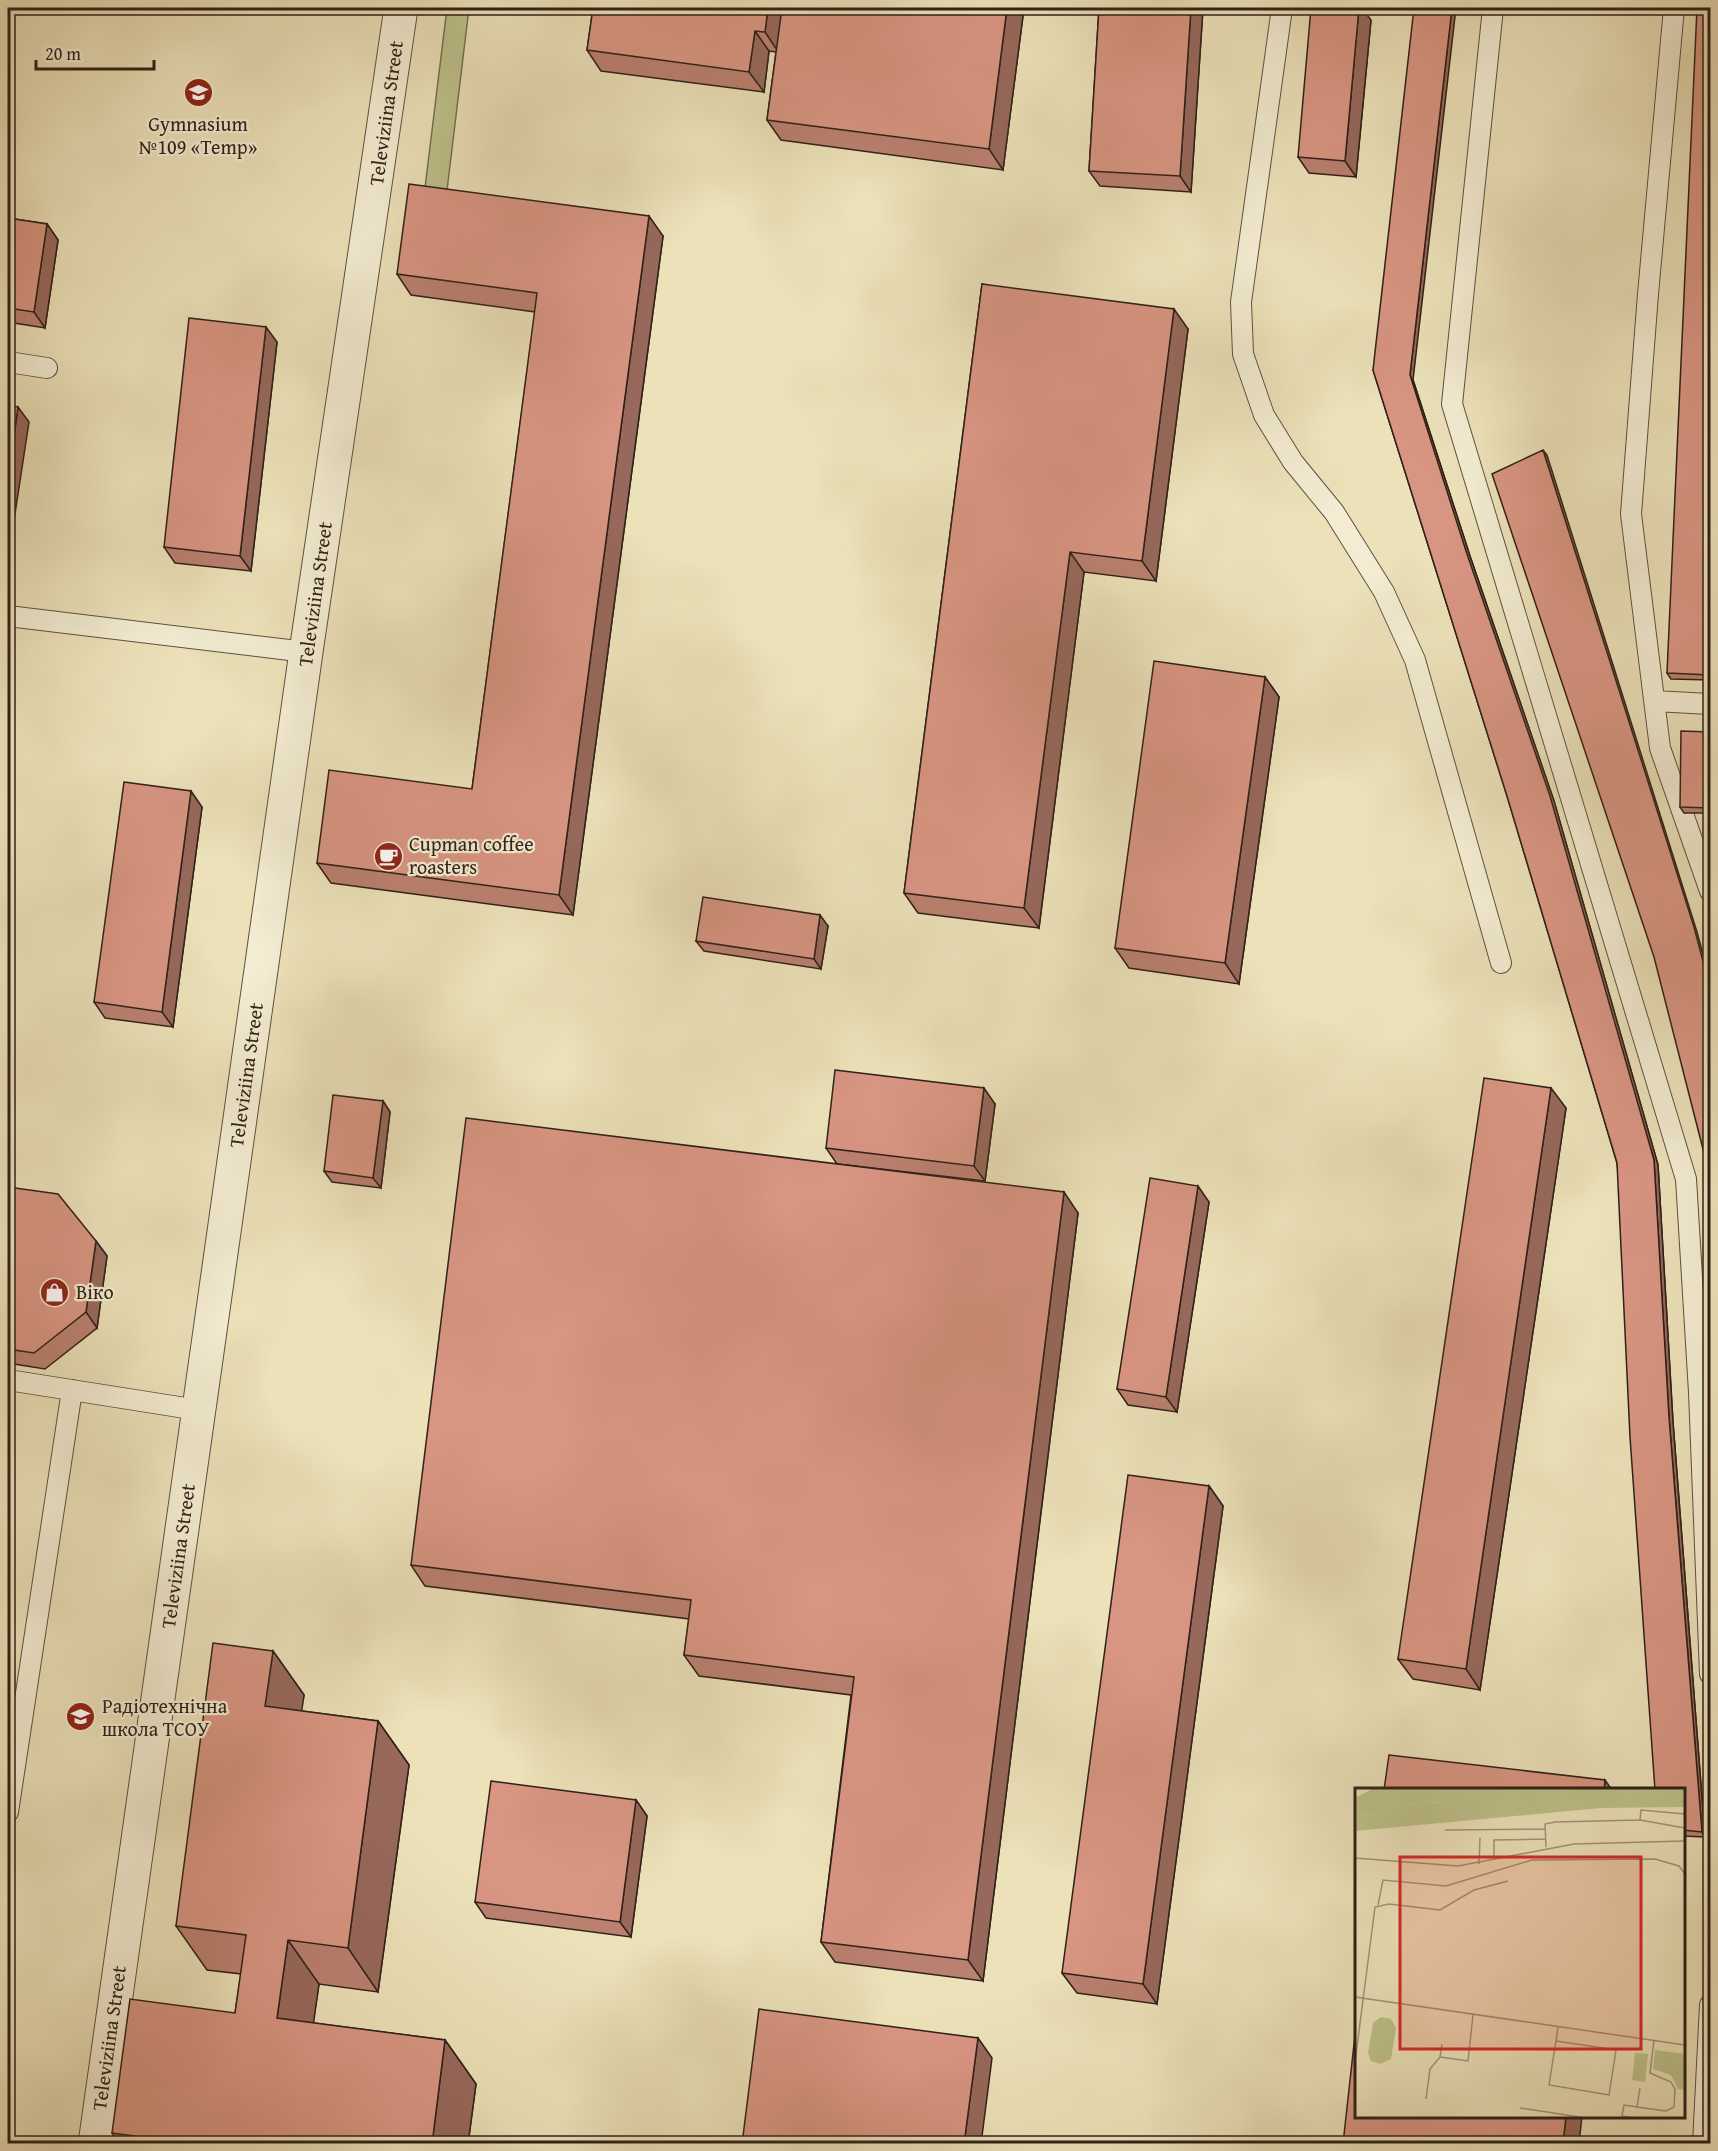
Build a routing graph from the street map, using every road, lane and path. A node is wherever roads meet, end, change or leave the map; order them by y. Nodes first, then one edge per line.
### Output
1 (401, 8) edge
2 (1282, 8) edge
3 (1493, 8) edge
4 (1674, 8) edge
5 (8, 362) edge
6 (47, 368) dead end
7 (8, 616) edge
8 (306, 652) junction
9 (1654, 701) junction
10 (1710, 704) edge
11 (1701, 839) edge
12 (1710, 891) edge
13 (1501, 963) dead end
14 (8, 1380) edge
15 (72, 1390) junction
16 (198, 1410) junction
17 (1710, 1674) edge
18 (8, 1812) edge
19 (1710, 2005) edge
20 (95, 2144) edge
21 (1703, 2144) edge

1 - 8 street, Televiziina Street
2 - 13 lane
3 - 17 lane
4 - 9 lane
5 - 6 lane
7 - 8 lane
8 - 16 street, Televiziina Street
9 - 10 lane
9 - 11 lane
11 - 12 lane
14 - 15 lane
15 - 16 lane
15 - 18 lane
16 - 20 street, Televiziina Street
19 - 21 lane

